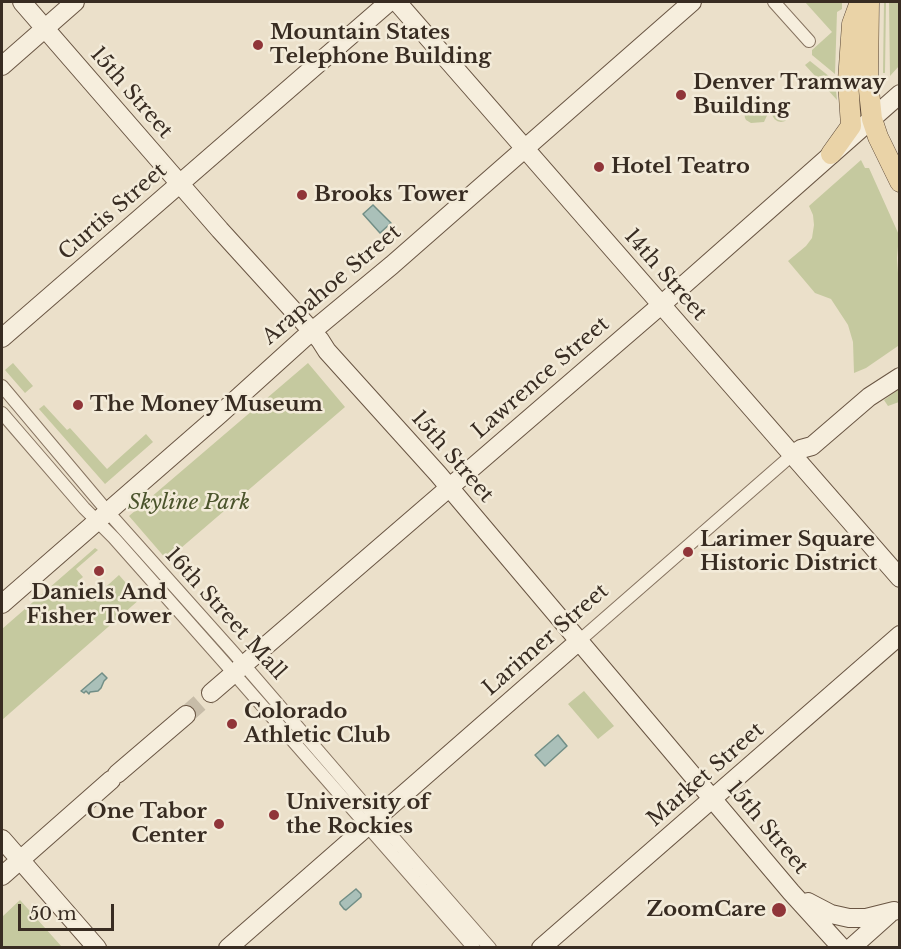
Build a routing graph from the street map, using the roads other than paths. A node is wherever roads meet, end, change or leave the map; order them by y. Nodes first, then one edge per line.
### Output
1 (22, 2) edge
2 (75, 2) edge
3 (389, 2) edge
4 (397, 2) edge
5 (692, 2) edge
6 (774, 2) edge
7 (860, 2) edge
8 (869, 2) edge
9 (45, 28) junction
10 (809, 40) dead end
11 (2, 66) edge
12 (900, 94) edge
13 (875, 124) junction
14 (525, 149) junction
15 (831, 154) junction
16 (900, 182) edge
17 (180, 183) junction
18 (661, 305) junction
19 (312, 331) junction
20 (2, 338) edge
21 (897, 379) edge
22 (2, 386) edge
23 (2, 413) edge
24 (792, 455) junction
25 (449, 487) junction
26 (102, 517) junction
27 (900, 578) edge
28 (2, 604) edge
29 (900, 635) edge
30 (579, 641) junction
31 (239, 669) junction
32 (211, 693) tunnel mouth
33 (186, 715) tunnel mouth
34 (712, 799) junction
35 (372, 822) junction
36 (2, 839) edge
37 (20, 859) junction
38 (2, 876) edge
39 (791, 892) junction
40 (897, 908) edge
41 (97, 948) edge
42 (228, 948) edge
43 (474, 948) edge
44 (490, 948) edge
45 (541, 948) edge
46 (842, 948) edge
47 (851, 948) edge

1 - 9 street, 15th Street
2 - 9 street
3 - 17 street, Curtis Street
4 - 14 street, 14th Street
5 - 14 street, Arapahoe Street
6 - 10 street
7 - 15 main road
8 - 13 main road
9 - 11 street
9 - 17 street, 15th Street
12 - 13 street, Lawrence Street
13 - 15 street, Lawrence Street
13 - 16 main road
14 - 18 street, 14th Street
14 - 19 street, Arapahoe Street
15 - 18 street, Lawrence Street
17 - 19 street, 15th Street
17 - 20 street, Curtis Street
18 - 24 street, 14th Street
18 - 25 street, Lawrence Street
19 - 25 street, 15th Street
19 - 26 street, Arapahoe Street
21 - 24 street, Larimer Street
22 - 26 street, 16th Street Mall
23 - 26 street, 16th Street Mall
24 - 27 street, 14th Street
24 - 30 street, Larimer Street
25 - 30 street, 15th Street
25 - 31 street, Lawrence Street
26 - 28 street, Arapahoe Street
26 - 31 street, 16th Street Mall
29 - 34 street, Market Street
30 - 34 street, 15th Street
30 - 35 street, Larimer Street
31 - 32 street, Lawrence Street
31 - 35 street, 16th Street Mall
33 - 37 street
34 - 39 street, 15th Street
34 - 45 street, Market Street
35 - 42 street, Larimer Street
35 - 43 street, 16th Street Mall
35 - 44 street, 16th Street Mall
36 - 37 street
37 - 38 street
37 - 41 street
39 - 40 street
39 - 46 street, 15th Street
40 - 47 street

